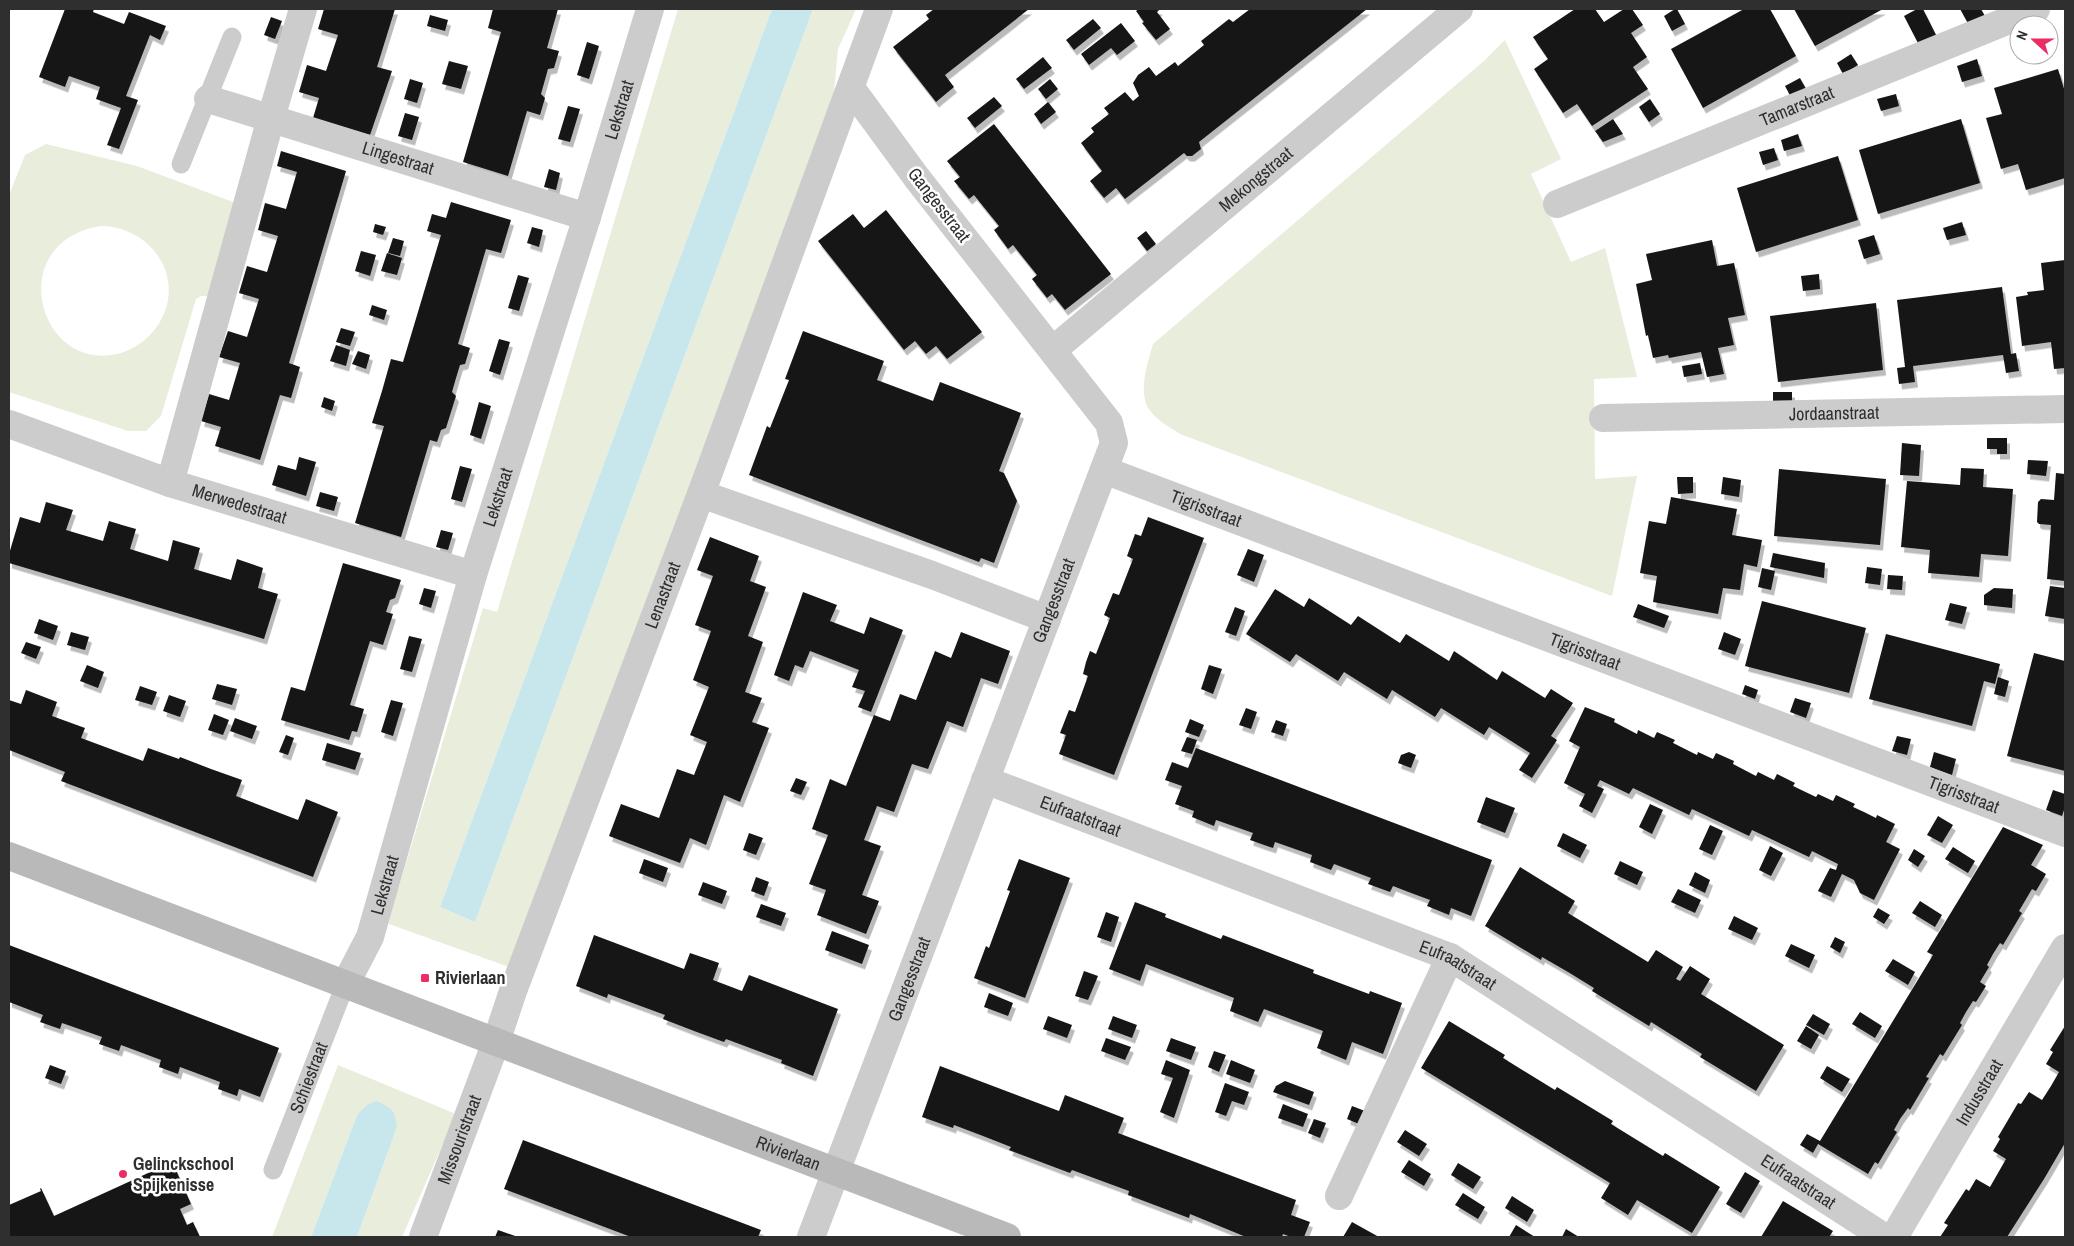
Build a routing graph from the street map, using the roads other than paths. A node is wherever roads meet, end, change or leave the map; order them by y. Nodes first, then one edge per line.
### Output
1 (303, 9) edge
2 (650, 9) edge
3 (879, 9) edge
4 (1459, 9) edge
5 (2036, 9) edge
6 (232, 37) dead end
7 (851, 88) junction
8 (208, 98) junction
9 (271, 118) junction
10 (181, 164) dead end
11 (1557, 204) dead end
12 (587, 217) junction
13 (1053, 350) junction
14 (2065, 409) edge
15 (1603, 418) dead end
16 (9, 424) edge
17 (1104, 470) junction
18 (170, 483) junction
19 (701, 494) junction
20 (472, 575) junction
21 (1047, 619) junction
22 (985, 780) junction
23 (2065, 833) edge
24 (9, 856) edge
25 (2065, 948) edge
26 (1450, 957) junction
27 (345, 985) junction
28 (496, 1042) junction
29 (272, 1170) dead end
30 (835, 1172) junction
31 (1339, 1196) dead end
32 (423, 1237) edge
33 (811, 1237) edge
34 (1007, 1237) edge
35 (1884, 1237) edge
36 (1894, 1237) edge

1 - 9 street
2 - 12 street, Lekstraat
3 - 7 street
4 - 13 street, Mekongstraat
5 - 11 street, Tamarstraat
6 - 8 lane
7 - 13 street, Gangesstraat
7 - 19 street
8 - 9 street, Lingestraat
8 - 10 lane
9 - 12 street, Lingestraat
9 - 18 street
12 - 20 street, Lekstraat
13 - 17 street, Gangesstraat
14 - 15 street, Jordaanstraat
16 - 18 street, Merwedestraat
17 - 21 street, Gangesstraat
17 - 23 street, Tigrisstraat
18 - 20 street, Merwedestraat
19 - 21 street
19 - 28 street, Lenastraat
20 - 27 street, Lekstraat
21 - 22 street, Gangesstraat
22 - 26 street, Eufraatstraat
22 - 30 street, Gangesstraat
24 - 27 street, Rivierlaan
25 - 36 street, Indusstraat
26 - 31 street
26 - 35 street, Eufraatstraat
27 - 28 street, Rivierlaan
27 - 29 lane, Schiestraat
28 - 30 street, Rivierlaan
28 - 32 street, Missouristraat
30 - 33 street, Gangesstraat
30 - 34 street, Rivierlaan

